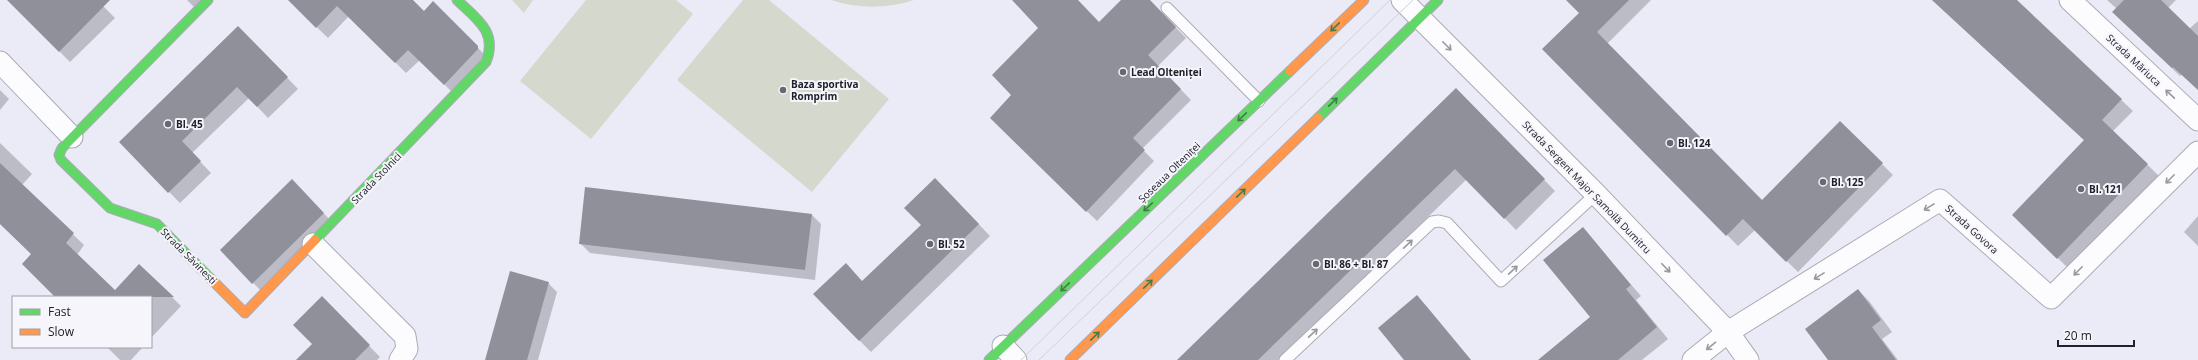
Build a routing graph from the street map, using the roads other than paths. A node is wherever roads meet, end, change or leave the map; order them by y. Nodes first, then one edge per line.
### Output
1 (208, 0) edge
2 (457, 0) edge
3 (1364, 0) edge
4 (1402, 0) edge
5 (1438, 0) edge
6 (2070, 0) edge
7 (1167, 8) dead end
8 (1420, 18) junction
9 (0, 62) edge
10 (1258, 101) junction
11 (2198, 120) edge
12 (72, 137) junction
13 (2198, 152) edge
14 (1596, 194) junction
15 (312, 244) junction
16 (1728, 332) junction
17 (404, 354) edge
18 (1003, 355) edge
19 (1070, 360) edge
20 (1285, 360) edge
21 (1693, 360) edge
22 (1748, 360) edge

1 - 12 main road
2 - 15 main road, Strada Stolnici
3 -> 10 main road, Șoseaua Olteniței
4 - 8 street, Strada Sergent Major Samoilă Dumitru
5 - 8 main road
11 -> 6 street, Strada Măriuca
7 - 10 lane
8 -> 14 street, Strada Sergent Major Samoilă Dumitru
19 -> 8 main road
9 - 12 street
10 -> 18 main road, Șoseaua Olteniței
12 - 15 main road, Strada Săvinești
13 -> 16 street, Strada Govora
14 -> 16 street, Strada Sergent Major Samoilă Dumitru
20 -> 14 lane
15 - 17 street
16 -> 21 street, Strada Govora
16 - 22 street, Strada Sergent Major Samoilă Dumitru

